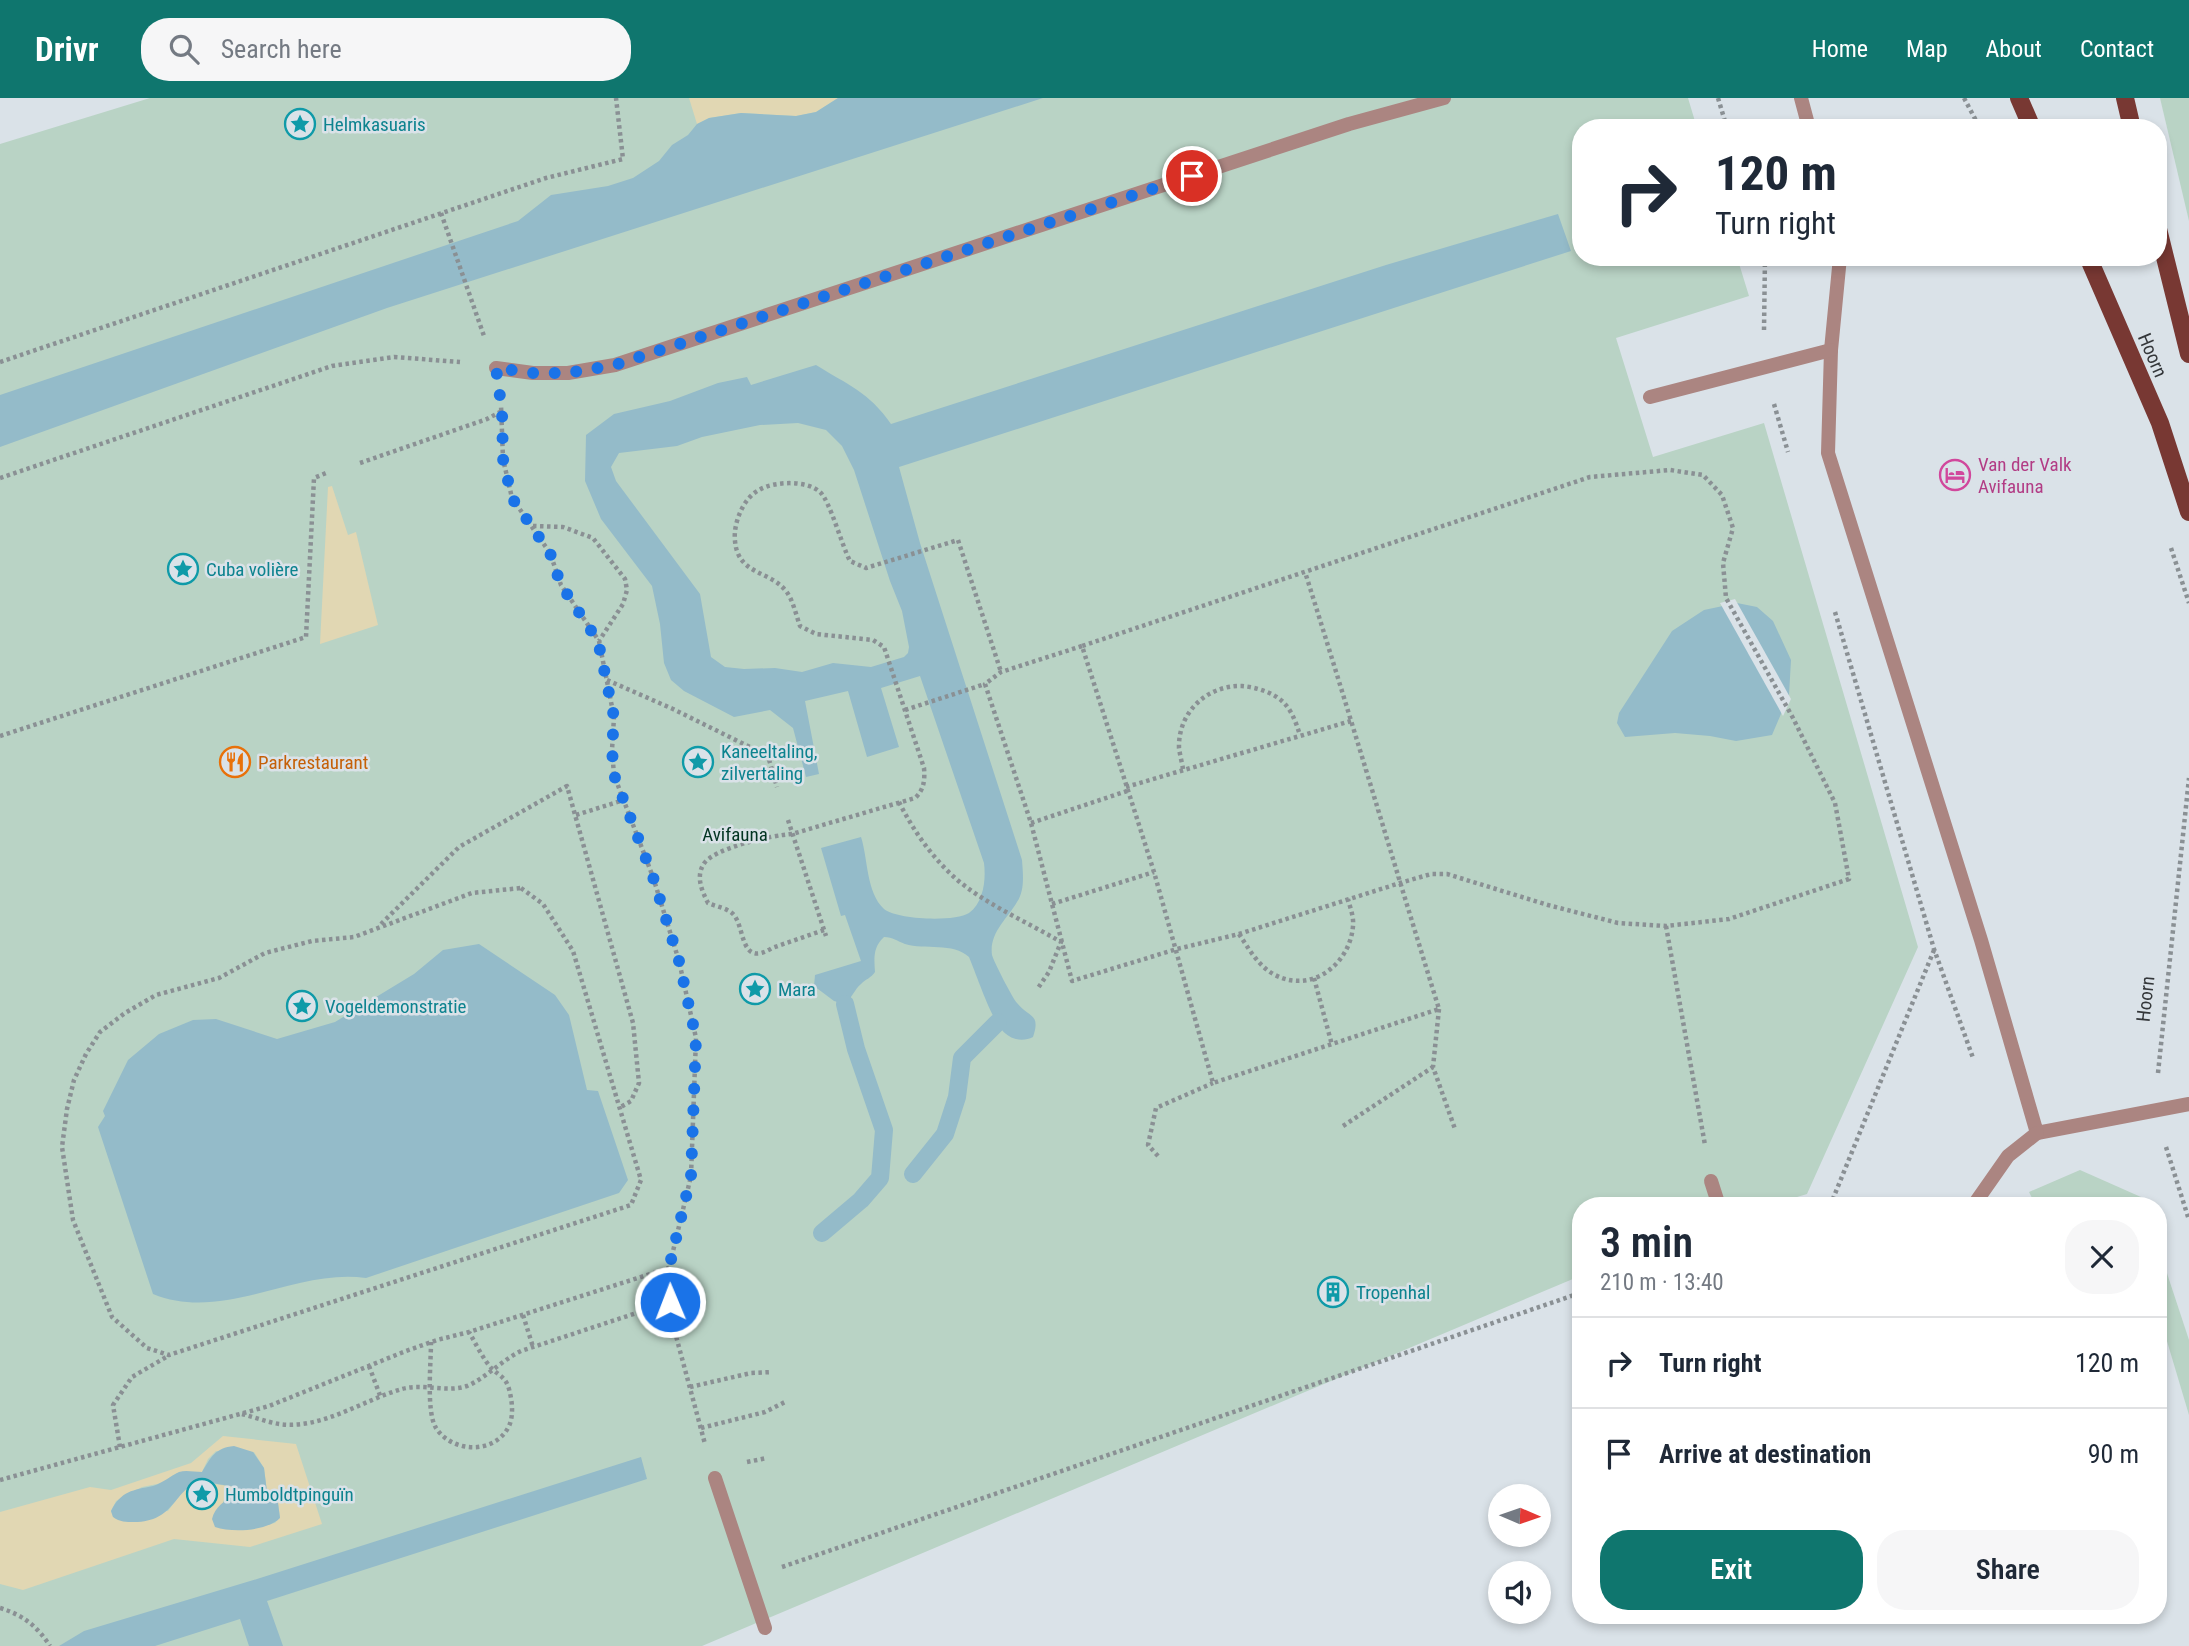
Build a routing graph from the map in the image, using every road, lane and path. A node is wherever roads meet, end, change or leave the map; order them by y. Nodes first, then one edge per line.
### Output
1 (616, 98) edge
2 (1444, 98) edge
3 (1718, 98) edge
4 (1801, 98) edge
5 (1964, 98) edge
6 (2019, 98) edge
7 (2125, 98) edge
8 (1724, 119) edge
9 (1807, 119) edge
10 (1975, 119) edge
11 (2028, 119) edge
12 (2130, 119) edge
13 (441, 213) junction
14 (2167, 265) edge
15 (1839, 266) edge
16 (2092, 266) edge
17 (1830, 350) junction
18 (2189, 354) edge
19 (0, 362) edge
20 (496, 368) junction
21 (1650, 397) dead end
22 (502, 411) junction
23 (360, 463) dead end
24 (326, 473) dead end
25 (0, 478) edge
26 (2189, 512) edge
27 (533, 526) junction
28 (1305, 572) junction
29 (598, 641) junction
30 (1082, 646) junction
31 (1001, 672) junction
32 (607, 680) junction
33 (985, 684) junction
34 (905, 710) junction
35 (1351, 721) junction
36 (1300, 735) junction
37 (0, 736) edge
38 (1183, 769) junction
39 (2189, 778) edge
40 (777, 787) dead end
41 (1126, 789) junction
42 (624, 800) junction
43 (899, 803) junction
44 (576, 815) junction
45 (788, 820) dead end
46 (1031, 823) junction
47 (792, 834) junction
48 (1154, 872) junction
49 (1400, 883) junction
50 (1349, 899) junction
51 (1052, 904) junction
52 (1666, 926) junction
53 (378, 928) junction
54 (1239, 934) junction
55 (1061, 942) junction
56 (1177, 949) junction
57 (1934, 949) dead end
58 (1314, 978) junction
59 (1038, 988) dead end
60 (1439, 1009) junction
61 (1332, 1045) junction
62 (1433, 1067) junction
63 (1213, 1083) junction
64 (2189, 1104) edge
65 (619, 1108) junction
66 (2155, 1110) junction
67 (1343, 1126) dead end
68 (1455, 1129) dead end
69 (2037, 1133) junction
70 (1157, 1156) dead end
71 (1711, 1181) joint
72 (1716, 1197) edge
73 (1834, 1197) edge
74 (1979, 1197) edge
75 (2189, 1220) edge
76 (669, 1268) junction
77 (1572, 1296) edge
78 (670, 1302) junction
79 (523, 1314) junction
80 (469, 1332) junction
81 (431, 1342) junction
82 (533, 1347) junction
83 (169, 1355) junction
84 (369, 1366) junction
85 (492, 1368) junction
86 (772, 1372) dead end
87 (690, 1387) junction
88 (431, 1388) junction
89 (381, 1398) junction
90 (785, 1402) dead end
91 (242, 1413) junction
92 (701, 1428) junction
93 (120, 1447) junction
94 (715, 1478) joint
95 (0, 1480) edge
96 (748, 1578) junction
97 (0, 1608) edge
98 (765, 1628) dead end
99 (50, 1646) edge

1 - 13 path
2 - 20 lane
3 - 8 path
4 - 9 lane
5 - 10 path
6 - 11 main road
7 - 12 main road
13 - 19 path
13 - 20 path
14 - 18 main road, Hoorn
15 - 17 lane
16 - 26 main road, Hoorn
17 - 21 lane
17 - 69 lane
20 - 22 path
20 - 25 path
22 - 23 path
22 - 27 path
24 - 37 path
27 - 29 path
27 - 29 path
28 - 30 path
28 - 35 path
28 - 52 path
29 - 32 path
30 - 31 path
30 - 41 path
31 - 33 path
31 - 34 path
32 - 40 path
32 - 42 path
33 - 34 path
33 - 46 path
34 - 43 path
35 - 36 path
35 - 49 path
36 - 38 path
36 - 38 path
38 - 41 path
39 - 66 path, Hoorn
41 - 46 path
41 - 48 path
42 - 44 path
42 - 76 path
43 - 47 path
43 - 55 path
44 - 53 path
44 - 65 path
45 - 47 path
46 - 51 path
47 - 47 path
48 - 51 path
48 - 56 path
49 - 50 path
49 - 52 path
49 - 60 path
50 - 54 path
50 - 58 path
51 - 55 path
52 - 71 path
53 - 65 path
53 - 83 path
54 - 56 path
54 - 58 path
55 - 56 path
55 - 59 path
56 - 63 path
57 - 73 path
58 - 61 path
60 - 61 path
60 - 62 path
61 - 63 path
62 - 67 path
62 - 68 path
63 - 70 path
64 - 66 lane
65 - 83 path
66 - 69 lane
66 - 75 path, Hoorn
69 - 74 lane
71 - 72 lane
76 - 78 path
76 - 79 path
77 - 96 path
78 - 82 path
78 - 87 path
79 - 80 path
79 - 82 path
80 - 81 path
80 - 85 path
81 - 84 path
81 - 88 path
82 - 85 path
83 - 93 path
84 - 89 path
84 - 91 path
85 - 88 path
85 - 88 path
86 - 87 path
87 - 92 path
88 - 89 path
89 - 91 path
90 - 92 path
91 - 93 path
92 - 94 path
93 - 95 path
94 - 96 lane
96 - 98 lane
97 - 99 path

